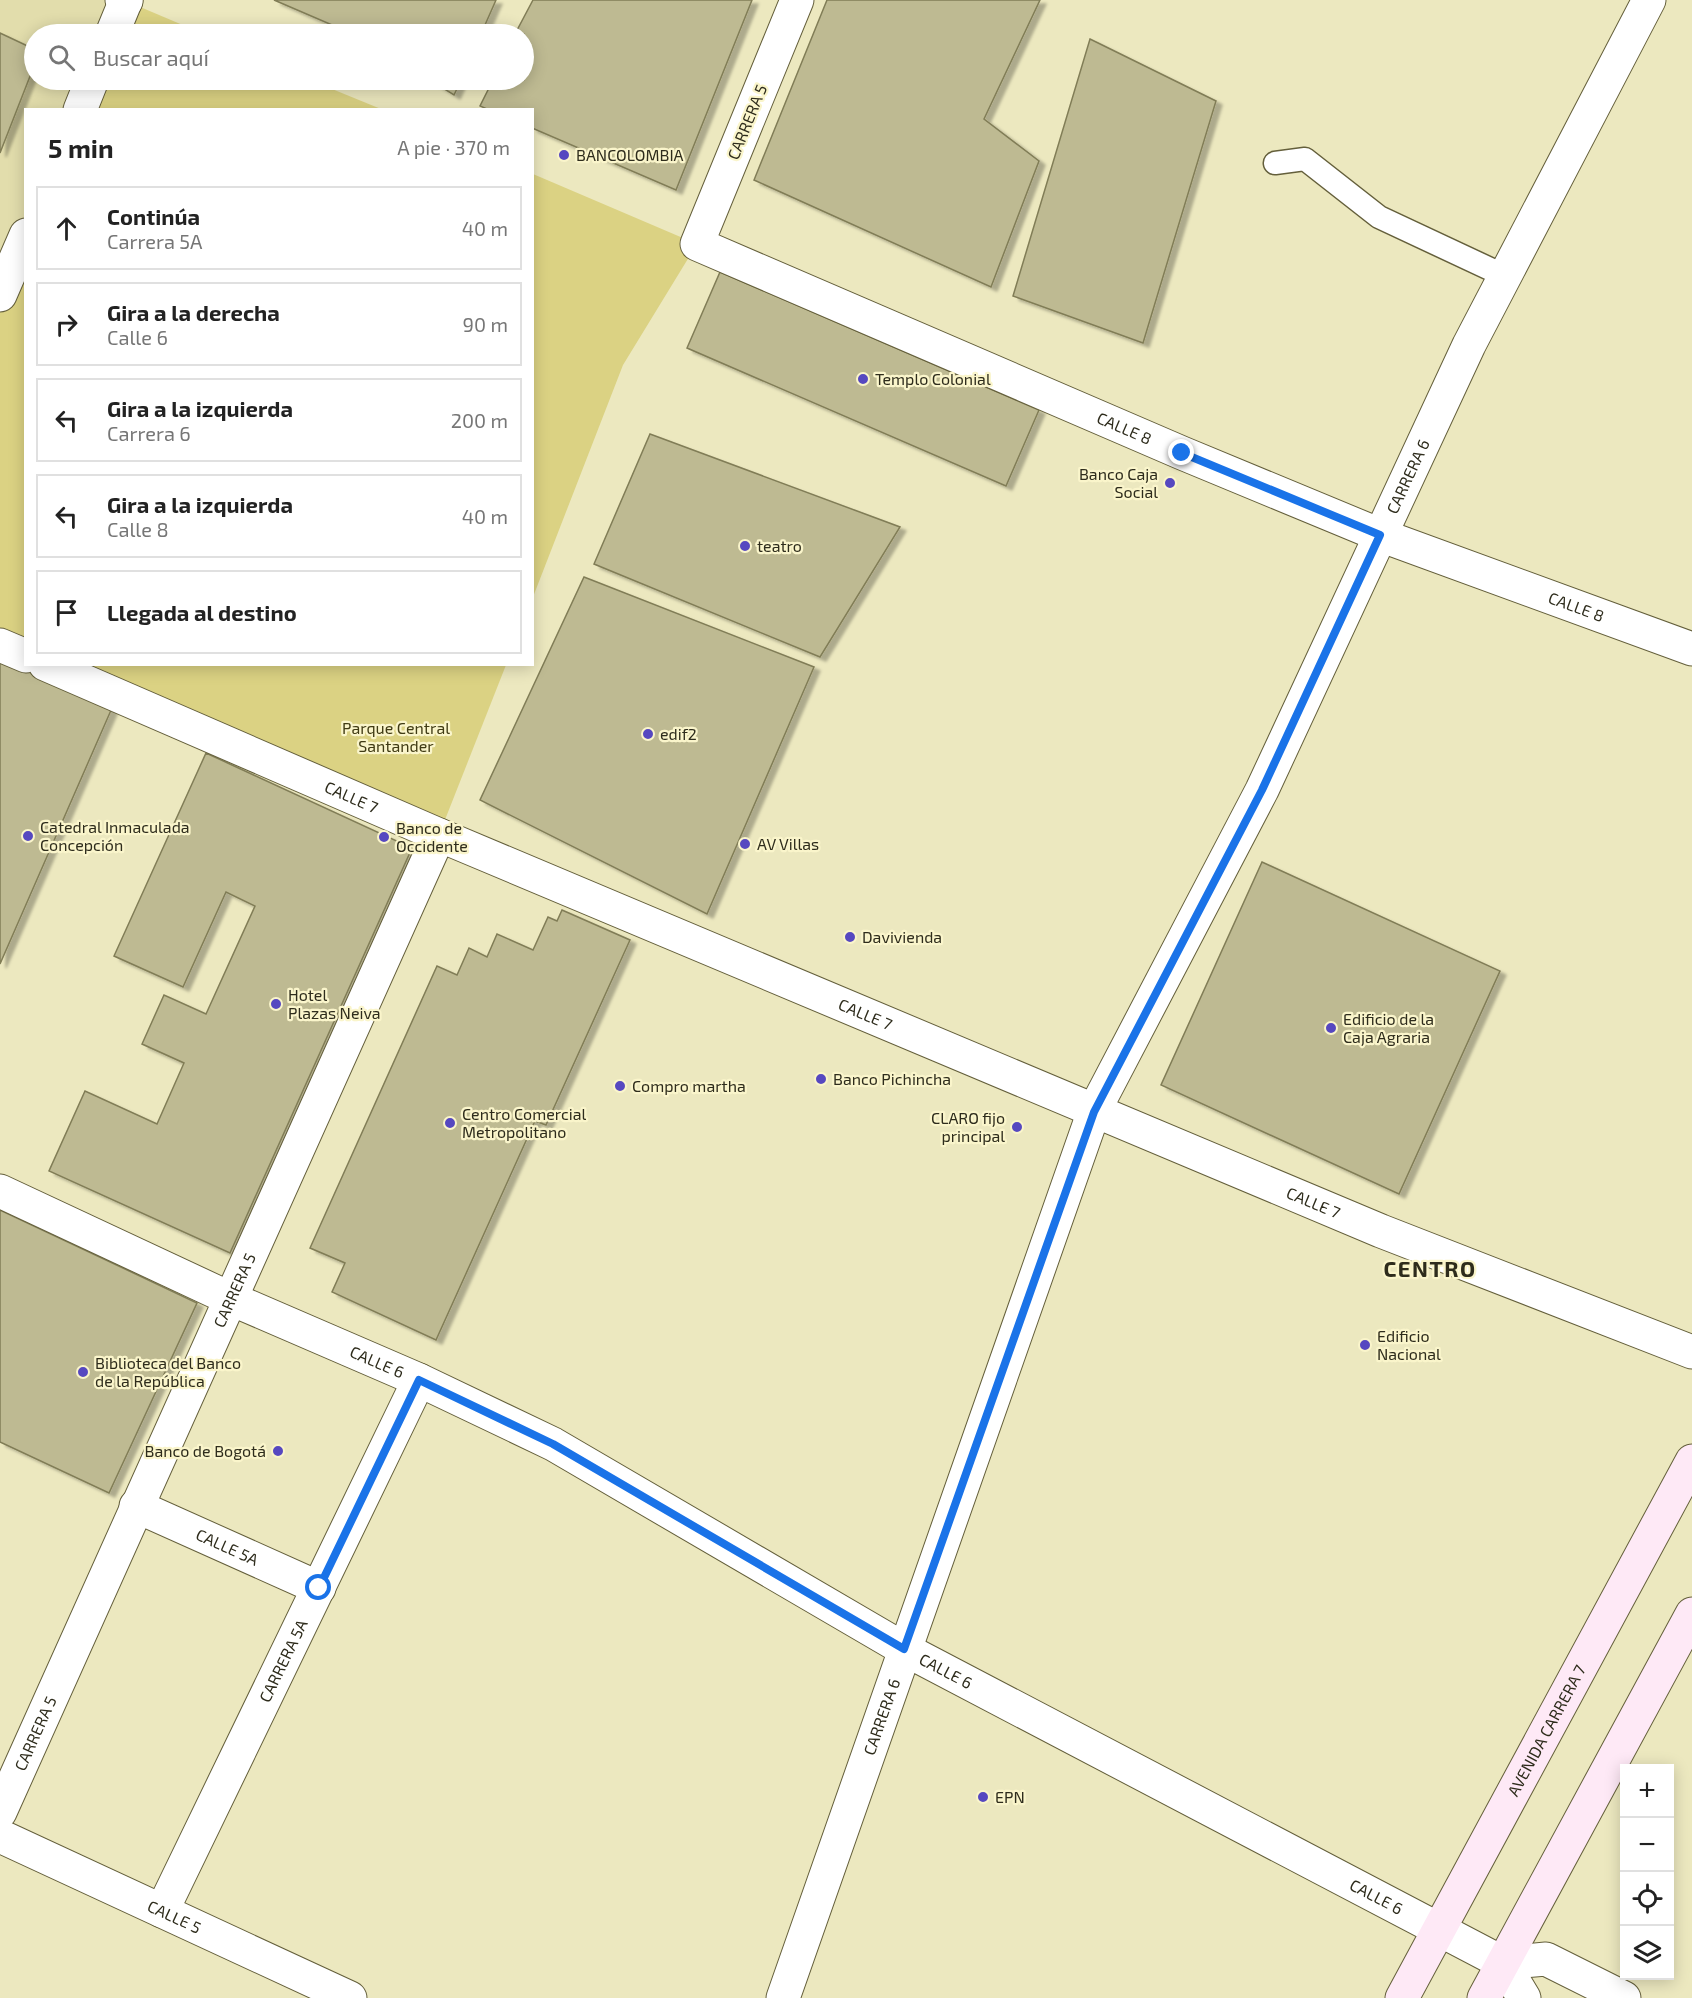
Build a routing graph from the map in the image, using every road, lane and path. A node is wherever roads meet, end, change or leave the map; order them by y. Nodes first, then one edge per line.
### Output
1 (125, 0) edge
2 (797, 0) edge
3 (1649, 0) edge
4 (116, 24) edge
5 (88, 90) edge
6 (81, 108) edge
7 (1275, 163) dead end
8 (24, 240) edge
9 (697, 244) joint
10 (1505, 276) junction
11 (0, 295) edge
12 (1380, 535) junction
13 (0, 645) edge
14 (1692, 649) edge
15 (24, 655) edge
16 (50, 666) edge
17 (439, 835) junction
18 (1094, 1112) junction
19 (0, 1191) edge
20 (229, 1298) junction
21 (1692, 1352) edge
22 (419, 1380) junction
23 (1692, 1461) edge
24 (136, 1506) junction
25 (319, 1588) junction
26 (1692, 1614) edge
27 (904, 1649) junction
28 (0, 1812) edge
29 (0, 1836) edge
30 (162, 1911) junction
31 (1439, 1930) junction
32 (1503, 1963) junction
33 (350, 1998) edge
34 (783, 1998) edge
35 (1402, 1998) edge
36 (1484, 1998) edge
37 (1524, 1998) edge
38 (1624, 1998) edge

1 - 4 street
2 - 9 street, CARRERA 5
3 - 10 street, CARRERA 6
5 - 6 street
7 - 10 lane
8 - 11 street
9 - 12 street, CALLE 8
10 - 12 street, CARRERA 6
12 - 14 street, CALLE 8
12 - 18 street, CARRERA 6
13 - 15 street
16 - 17 street, CALLE 7
17 - 18 street, CALLE 7
17 - 20 street, CARRERA 5
18 - 21 street, CALLE 7
18 - 27 street, CARRERA 6
19 - 20 street, CALLE 6
20 - 22 street, CALLE 6
20 - 24 street, CARRERA 5
22 - 25 street, CARRERA 5A
22 - 27 street, CALLE 6
23 - 31 main road, AVENIDA CARRERA 7
24 - 25 street, CALLE 5A
24 - 28 street, CARRERA 5
25 - 30 street, CARRERA 5A
26 - 32 main road
27 - 31 street, CALLE 6
27 - 34 street, CARRERA 6
29 - 30 street, CALLE 5
30 - 33 street, CALLE 5
31 - 32 street, CALLE 6
31 - 35 main road, AVENIDA CARRERA 7
32 - 36 main road
32 - 37 street
32 - 38 street

